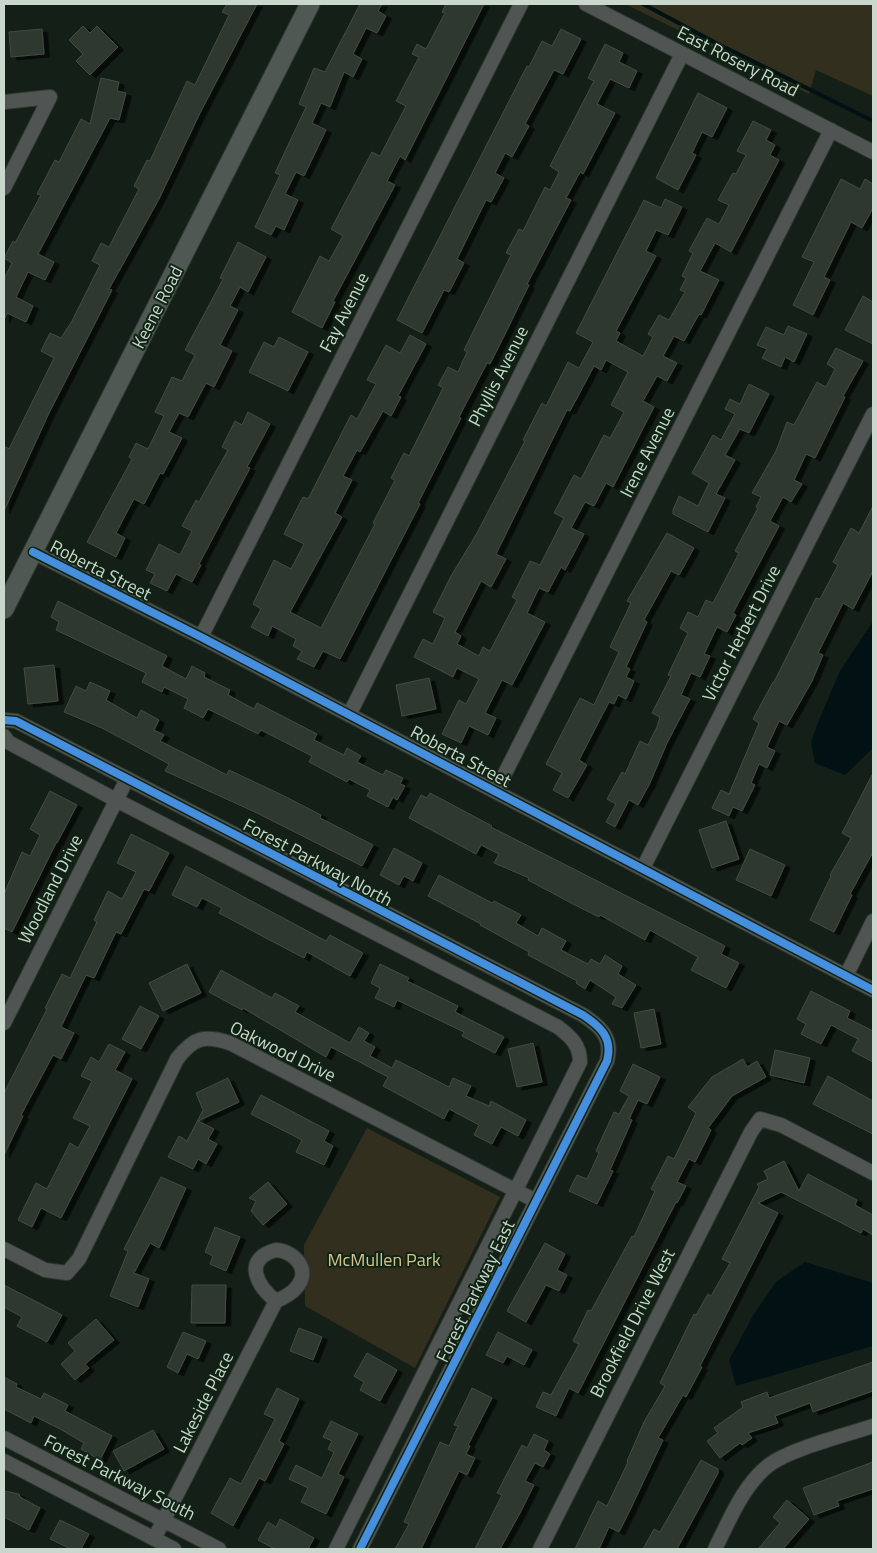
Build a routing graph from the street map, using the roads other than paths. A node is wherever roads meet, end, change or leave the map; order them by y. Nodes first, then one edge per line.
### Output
1 (310, 4) edge
2 (521, 4) edge
3 (586, 4) edge
4 (682, 54) junction
5 (4, 102) edge
6 (831, 130) junction
7 (873, 152) edge
8 (4, 188) edge
9 (873, 414) edge
10 (33, 552) junction
11 (4, 609) edge
12 (201, 637) junction
13 (349, 715) junction
14 (4, 720) edge
15 (4, 736) edge
16 (128, 779) junction
17 (496, 791) junction
18 (116, 800) junction
19 (643, 868) junction
20 (873, 922) edge
21 (467, 956) junction
22 (457, 975) junction
23 (846, 976) junction
24 (873, 990) edge
25 (4, 1023) edge
26 (610, 1044) joint
27 (580, 1050) joint
28 (873, 1174) edge
29 (517, 1191) junction
30 (536, 1201) junction
31 (4, 1248) edge
32 (276, 1301) dead end
33 (873, 1426) edge
34 (4, 1438) edge
35 (4, 1461) edge
36 (164, 1521) junction
37 (154, 1539) junction
38 (174, 1549) edge
39 (219, 1549) edge
40 (336, 1549) edge
41 (360, 1549) edge
42 (540, 1549) edge
43 (715, 1549) edge

1 - 10 main road, Keene Road
2 - 12 street, Fay Avenue
3 - 4 street, East Rosery Road
4 - 6 street, East Rosery Road
4 - 13 street, Phyllis Avenue
5 - 8 street
6 - 7 street, East Rosery Road
6 - 17 street, Irene Avenue
9 - 19 street, Victor Herbert Drive
10 - 11 main road, Keene Road
10 - 12 street, Roberta Street
12 - 13 street, Roberta Street
13 - 17 street, Roberta Street
14 - 16 street, Forest Parkway North
15 - 18 street, Forest Parkway North
16 - 18 street, Woodland Drive
16 - 21 street, Forest Parkway North
17 - 19 street, Roberta Street
18 - 22 street, Forest Parkway North
18 - 25 street, Woodland Drive
19 - 23 street, Roberta Street
20 - 23 street
21 - 22 street
21 - 26 street, Forest Parkway North
22 - 27 street, Forest Parkway North
23 - 24 street, Roberta Street
26 - 30 street, Forest Parkway East
27 - 29 street, Forest Parkway East
28 - 42 street, Brookfield Drive West
29 - 30 street
29 - 31 street, Oakwood Drive
29 - 40 street, Forest Parkway East
30 - 41 street, Forest Parkway East
32 - 36 street, Lakeside Place
33 - 43 street
34 - 36 street, Forest Parkway South
35 - 37 street
36 - 37 street, Lakeside Place
36 - 39 street, Forest Parkway South
37 - 38 street

